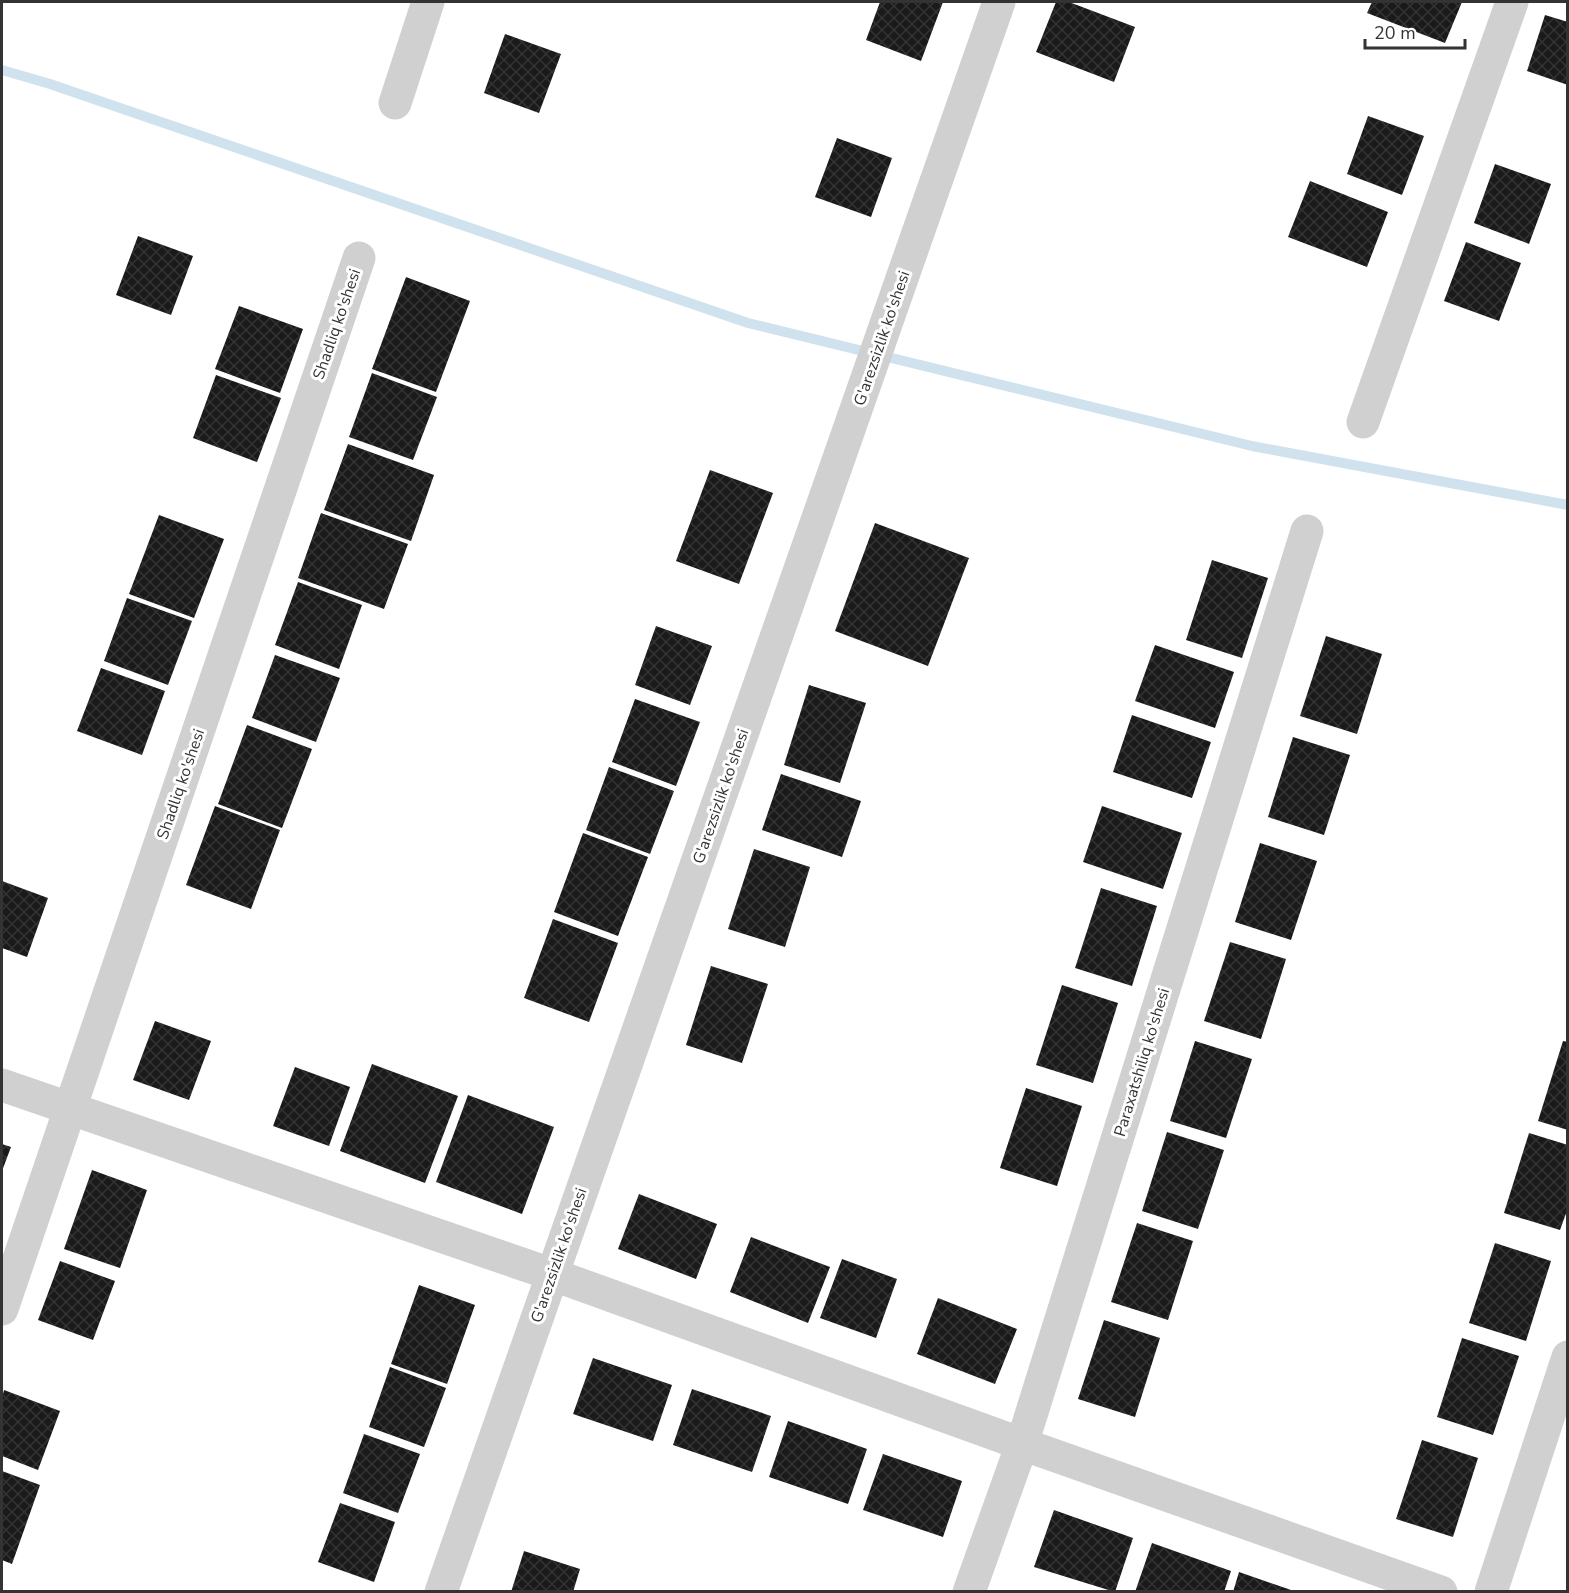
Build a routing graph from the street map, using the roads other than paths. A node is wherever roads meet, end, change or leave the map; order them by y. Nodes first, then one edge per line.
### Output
1 (428, 2) edge
2 (999, 2) edge
3 (1512, 2) edge
4 (395, 103) dead end
5 (359, 258) dead end
6 (1363, 423) dead end
7 (1306, 531) dead end
8 (2, 1085) edge
9 (70, 1109) junction
10 (551, 1274) junction
11 (2, 1309) edge
12 (1568, 1357) edge
13 (1022, 1444) junction
14 (441, 1592) edge
15 (969, 1592) edge
16 (1441, 1592) edge
17 (1491, 1592) edge

1 - 4 street
2 - 10 street, G'arezsizlik ko'shesi
3 - 6 street
5 - 9 street, Shadliq ko'shesi
7 - 13 street, Paraxatshiliq ko'shesi
8 - 9 street
9 - 10 street
9 - 11 street, Shadliq ko'shesi
10 - 13 street
10 - 14 street, G'arezsizlik ko'shesi
12 - 17 street
13 - 15 street, Paraxatshiliq ko'shesi
13 - 16 street

